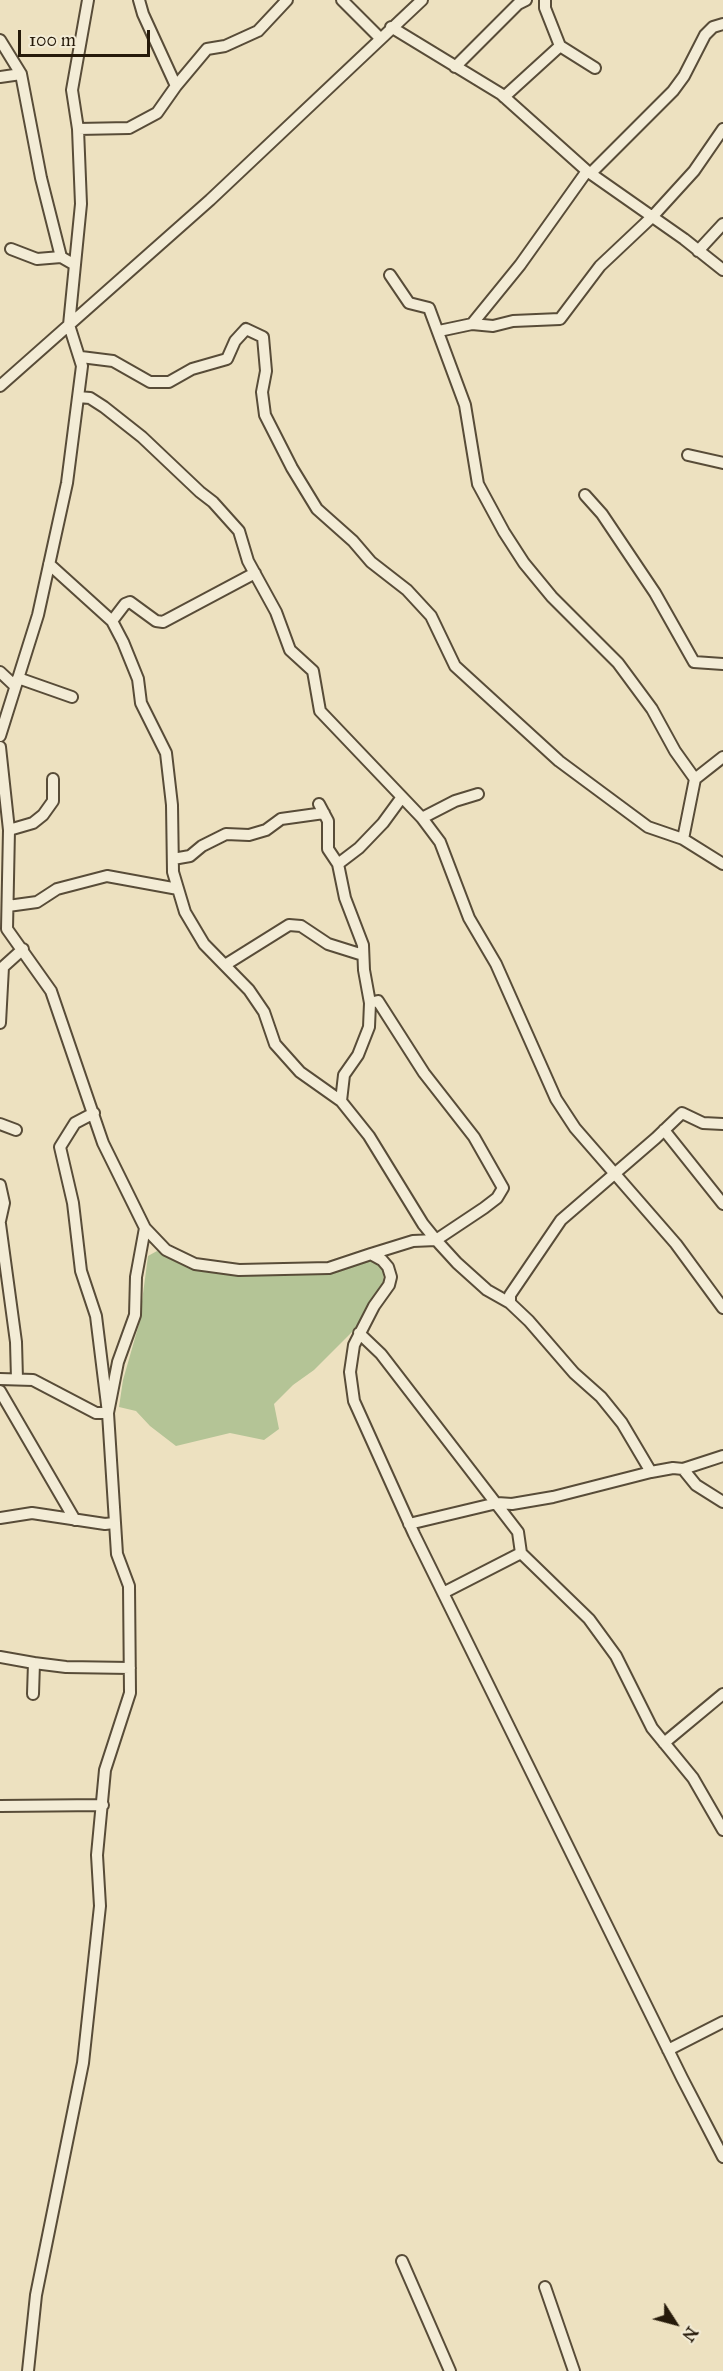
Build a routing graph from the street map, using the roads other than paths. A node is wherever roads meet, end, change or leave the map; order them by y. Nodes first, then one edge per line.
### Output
1 (88, 0) edge
2 (139, 0) edge
3 (287, 0) edge
4 (342, 0) edge
5 (422, 0) edge
6 (526, 0) edge
7 (545, 0) edge
8 (723, 24) edge
9 (391, 27) junction
10 (380, 38) junction
11 (0, 40) edge
12 (560, 46) junction
13 (455, 67) junction
14 (595, 68) dead end
15 (21, 74) junction
16 (0, 77) edge
17 (176, 86) junction
18 (504, 97) junction
19 (78, 129) junction
20 (723, 129) edge
21 (589, 172) junction
22 (653, 216) junction
23 (723, 224) edge
24 (11, 249) dead end
25 (698, 251) junction
26 (61, 257) junction
27 (75, 265) junction
28 (723, 270) edge
29 (390, 274) dead end
30 (472, 324) junction
31 (69, 325) junction
32 (439, 331) junction
33 (81, 357) junction
34 (0, 386) edge
35 (78, 397) junction
36 (688, 455) dead end
37 (723, 463) edge
38 (585, 495) dead end
39 (49, 564) junction
40 (255, 573) junction
41 (112, 621) junction
42 (723, 664) edge
43 (0, 672) edge
44 (16, 682) junction
45 (72, 697) dead end
46 (0, 736) edge
47 (0, 747) edge
48 (723, 757) edge
49 (53, 779) dead end
50 (695, 779) junction
51 (478, 794) dead end
52 (402, 797) junction
53 (422, 818) junction
54 (9, 830) junction
55 (683, 838) junction
56 (173, 859) junction
57 (338, 864) junction
58 (723, 864) edge
59 (178, 889) junction
60 (8, 906) junction
61 (4, 926) edge
62 (23, 949) junction
63 (363, 956) junction
64 (225, 965) junction
65 (2, 969) edge
66 (370, 1003) junction
67 (0, 1023) edge
68 (341, 1101) junction
69 (94, 1113) junction
70 (0, 1124) edge
71 (723, 1124) edge
72 (16, 1130) dead end
73 (664, 1130) junction
74 (615, 1173) junction
75 (0, 1185) edge
76 (723, 1204) edge
77 (0, 1222) edge
78 (145, 1228) junction
79 (436, 1240) junction
80 (371, 1254) junction
81 (510, 1303) junction
82 (723, 1308) edge
83 (359, 1333) junction
84 (0, 1379) edge
85 (17, 1379) junction
86 (0, 1391) edge
87 (108, 1413) junction
88 (723, 1456) edge
89 (683, 1469) junction
90 (651, 1472) junction
91 (723, 1502) edge
92 (496, 1503) junction
93 (0, 1518) edge
94 (75, 1520) junction
95 (114, 1523) junction
96 (409, 1524) junction
97 (521, 1553) junction
98 (444, 1593) junction
99 (0, 1657) edge
100 (34, 1663) junction
101 (130, 1668) junction
102 (33, 1694) dead end
103 (723, 1694) edge
104 (664, 1743) junction
105 (103, 1805) junction
106 (0, 1806) edge
107 (723, 1830) edge
108 (723, 2022) edge
109 (668, 2050) junction
110 (719, 2142) edge
111 (723, 2157) edge
112 (402, 2261) dead end
113 (545, 2287) dead end
114 (28, 2371) edge
115 (450, 2371) edge
116 (574, 2371) edge

1 - 19 street
2 - 17 street
3 - 17 street
4 - 10 street
5 - 9 street
6 - 13 street
7 - 12 street
8 - 21 street
9 - 10 street
9 - 13 street
10 - 31 street
11 - 15 street
12 - 14 street
12 - 18 street
13 - 18 street
15 - 16 street
15 - 26 street
17 - 19 street
18 - 21 street
19 - 27 street
20 - 22 street
21 - 22 street
21 - 30 street
22 - 25 street
22 - 30 street
23 - 25 street
24 - 26 street
25 - 28 street
26 - 27 street
27 - 31 street
29 - 32 street
30 - 32 street
31 - 33 street
31 - 34 street
32 - 50 street
33 - 35 street
33 - 55 street
35 - 39 street
35 - 40 street
36 - 37 street
38 - 42 street
39 - 41 street
39 - 44 street
40 - 41 street
40 - 52 street
41 - 56 street
43 - 44 street
44 - 45 street
44 - 46 street
47 - 54 street
48 - 50 street
49 - 54 street
50 - 55 street
51 - 53 street
52 - 53 street
52 - 57 street
53 - 74 street
54 - 60 street
55 - 58 street
56 - 57 street
56 - 59 street
57 - 63 street
59 - 60 street
59 - 64 street
60 - 61 street
61 - 62 street
62 - 65 street
62 - 69 street
63 - 64 street
63 - 66 street
64 - 68 street
65 - 67 street
66 - 68 street
66 - 79 street
68 - 79 street
69 - 78 street
69 - 87 street
70 - 72 street
71 - 73 street
73 - 74 street
73 - 76 street
74 - 81 street
74 - 82 street
75 - 77 street
77 - 85 street
78 - 80 street
78 - 87 street
79 - 80 street
79 - 81 street
80 - 83 street
81 - 90 street
83 - 92 street
83 - 96 street
84 - 85 street
85 - 87 street
86 - 94 street
87 - 95 street
88 - 89 street
89 - 90 street
89 - 91 street
90 - 92 street
92 - 96 street
92 - 97 street
93 - 94 street
94 - 95 street
95 - 101 street
96 - 98 street
97 - 98 street
97 - 104 street
98 - 109 street
99 - 100 street
100 - 101 street
100 - 102 street
101 - 105 street
103 - 104 street
104 - 107 street
105 - 106 street
105 - 114 street
108 - 109 street
109 - 110 street
110 - 111 street
112 - 115 street
113 - 116 street

